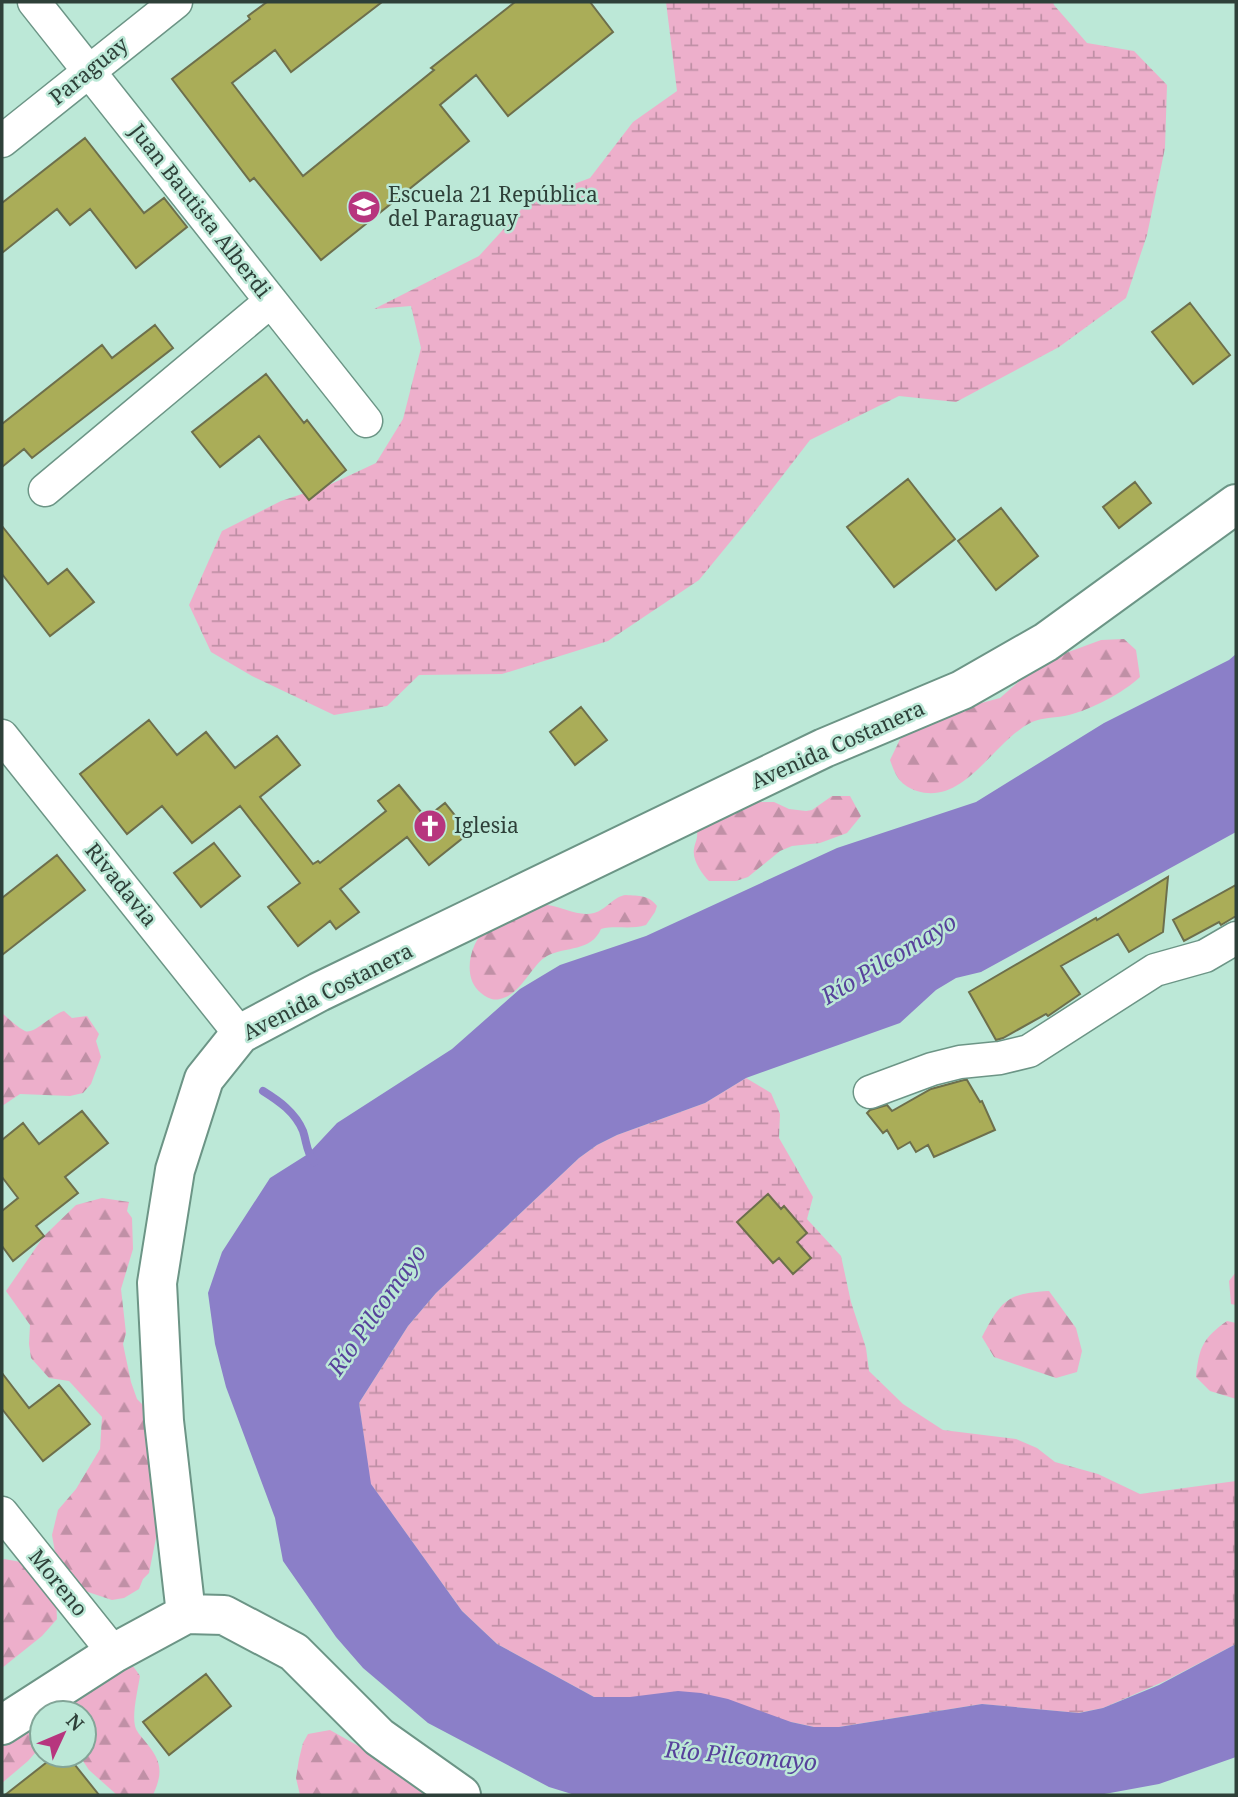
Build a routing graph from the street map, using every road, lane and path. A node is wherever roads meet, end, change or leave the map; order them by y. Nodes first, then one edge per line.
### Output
1 (34, 2) edge
2 (176, 2) edge
3 (90, 71) junction
4 (2, 141) edge
5 (271, 300) junction
6 (366, 421) dead end
7 (45, 490) dead end
8 (1236, 504) edge
9 (2, 736) edge
10 (1236, 938) edge
11 (240, 1034) junction
12 (870, 1092) dead end
13 (2, 1513) edge
14 (186, 1614) junction
15 (114, 1653) junction
16 (2, 1725) edge
17 (461, 1795) edge

1 - 3 street, Juan Bautista Alberdi
2 - 3 street, Paraguay
3 - 4 street, Paraguay
3 - 5 street, Juan Bautista Alberdi
5 - 6 street, Juan Bautista Alberdi
5 - 7 street
8 - 11 street, Avenida Costanera
9 - 11 street, Rivadavia
10 - 12 street
11 - 14 street, Avenida Costanera
13 - 15 street, Moreno
14 - 15 street
14 - 17 street
15 - 16 street

